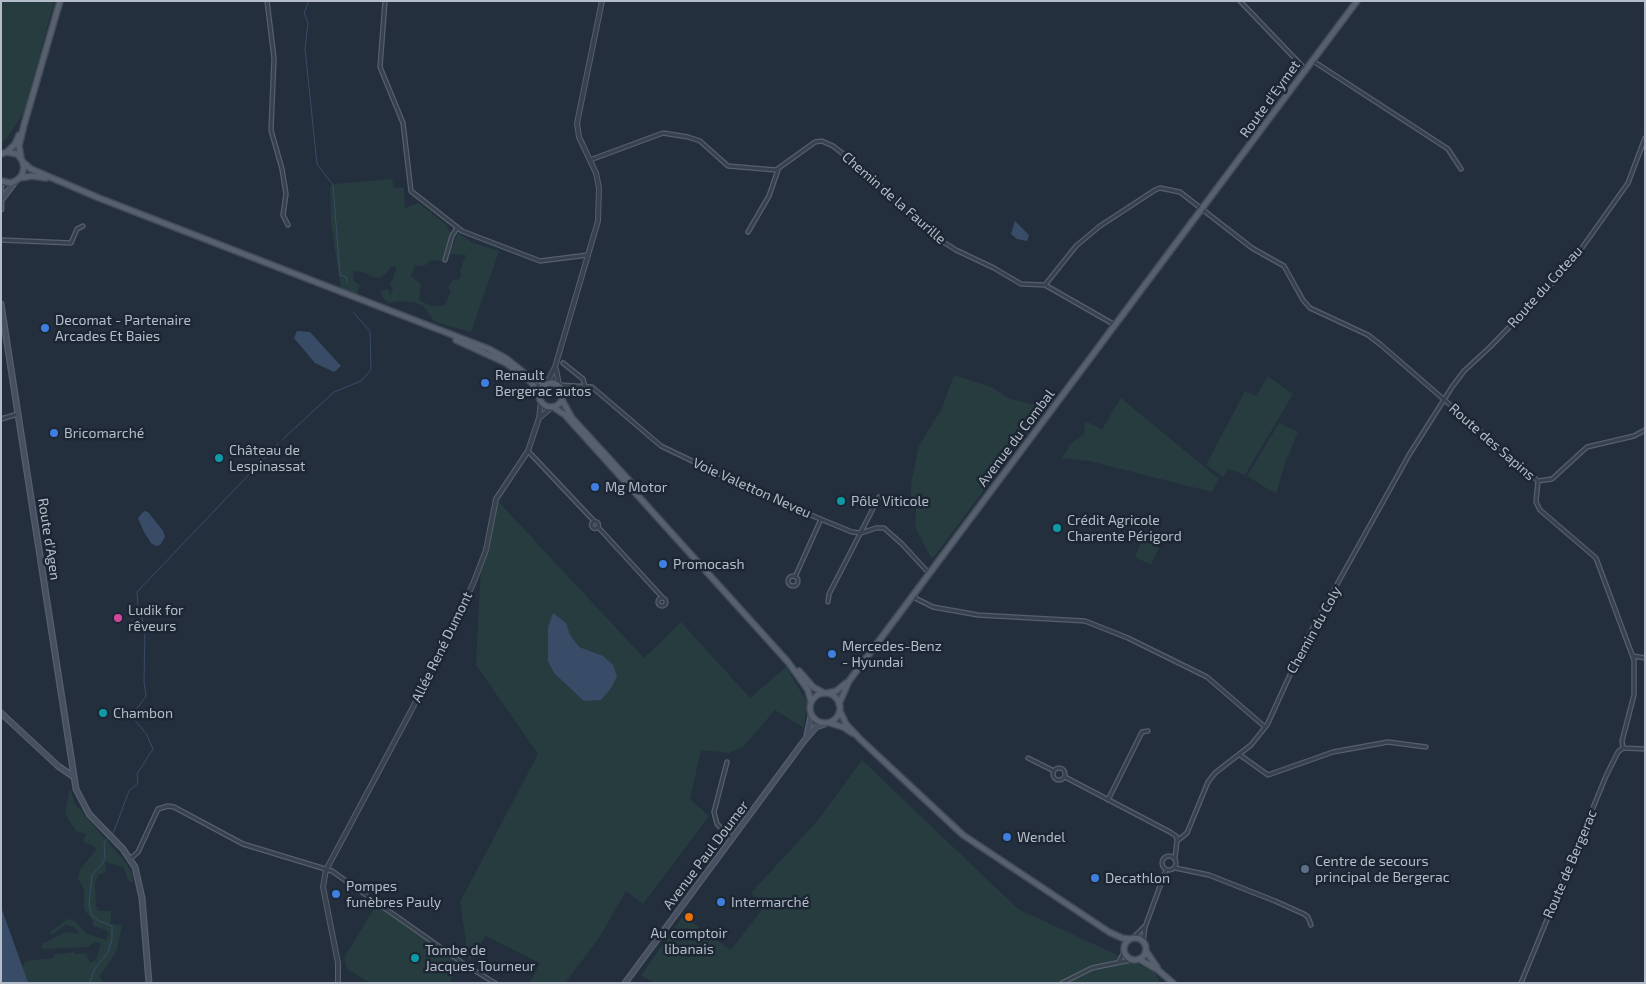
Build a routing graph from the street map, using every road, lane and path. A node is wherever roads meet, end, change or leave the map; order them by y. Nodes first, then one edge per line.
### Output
1 (60, 1) edge
2 (267, 1) edge
3 (385, 1) edge
4 (602, 1) edge
5 (1240, 1) edge
6 (1357, 1) edge
7 (1312, 60) junction
8 (1306, 70) junction
9 (24, 125) junction
10 (1645, 138) edge
11 (4, 153) edge
12 (22, 160) junction
13 (590, 160) junction
14 (1461, 169) dead end
15 (778, 170) junction
16 (1, 180) edge
17 (17, 180) junction
18 (1, 185) edge
19 (3, 199) junction
20 (1, 208) edge
21 (1202, 209) junction
22 (288, 224) dead end
23 (83, 226) dead end
24 (458, 228) junction
25 (748, 232) dead end
26 (1, 240) edge
27 (588, 255) junction
28 (445, 260) dead end
29 (1045, 284) junction
30 (1, 304) edge
31 (1116, 326) junction
32 (563, 363) dead end
33 (555, 367) junction
34 (546, 383) junction
35 (559, 385) junction
36 (585, 386) junction
37 (575, 388) junction
38 (539, 395) junction
39 (563, 399) junction
40 (1444, 400) junction
41 (541, 401) junction
42 (553, 407) junction
43 (18, 414) junction
44 (539, 418) junction
45 (1, 419) edge
46 (1645, 430) edge
47 (528, 451) junction
48 (1538, 481) junction
49 (880, 498) dead end
50 (821, 519) junction
51 (861, 533) junction
52 (925, 569) dead end
53 (795, 577) dead end
54 (663, 598) dead end
55 (913, 598) junction
56 (828, 602) dead end
57 (1633, 656) junction
58 (1645, 658) edge
59 (849, 681) junction
60 (826, 693) junction
61 (811, 702) junction
62 (840, 704) junction
63 (840, 711) junction
64 (1, 713) edge
65 (811, 716) junction
66 (827, 723) junction
67 (1265, 727) junction
68 (1148, 731) dead end
69 (860, 739) junction
70 (804, 741) junction
71 (1426, 747) dead end
72 (1623, 748) junction
73 (1645, 749) edge
74 (1239, 755) junction
75 (1028, 758) dead end
76 (72, 761) junction
77 (727, 762) dead end
78 (63, 769) junction
79 (1054, 771) junction
80 (74, 775) junction
81 (1065, 777) junction
82 (1108, 800) junction
83 (732, 839) junction
84 (1177, 841) junction
85 (1175, 848) junction
86 (1168, 856) junction
87 (130, 859) junction
88 (1175, 860) junction
89 (326, 868) junction
90 (1175, 868) junction
91 (1166, 870) junction
92 (1189, 870) junction
93 (1310, 924) dead end
94 (1145, 927) junction
95 (1109, 932) junction
96 (1132, 939) junction
97 (1143, 943) junction
98 (1124, 950) junction
99 (1146, 951) junction
100 (1139, 959) junction
101 (1131, 960) junction
102 (1118, 962) junction
103 (1158, 970) junction
104 (149, 983) edge
105 (338, 983) edge
106 (495, 983) edge
107 (625, 983) edge
108 (1062, 983) edge
109 (1173, 983) edge
110 (1521, 983) edge

1 - 9 main road
2 - 22 street
3 - 24 street
4 - 13 street
5 - 8 street
6 - 7 main road, Route d'Eymet
7 - 8 main road, Route d'Eymet
7 - 14 street
8 - 21 main road, Route d'Eymet
9 - 11 main road
9 - 12 main road
10 - 40 street, Route du Coteau
11 - 12 main road
12 - 17 main road
12 - 34 main road
13 - 15 street
13 - 27 street
15 - 25 street
15 - 29 street, Chemin de la Faurille
16 - 17 main road
17 - 19 main road
17 - 38 main road
18 - 19 main road
19 - 20 main road
21 - 29 street, Route des Sapins
21 - 31 main road, Avenue du Combal
21 - 40 street, Route des Sapins
23 - 26 street
24 - 27 street
24 - 28 street
27 - 33 street
29 - 31 street, Chemin de la Faurille
30 - 43 main road, Route d'Agen
31 - 55 main road, Avenue du Combal
32 - 36 street, Voie Valetton Neveu
33 - 34 street
33 - 35 street
34 - 35 main road
34 - 38 main road
35 - 37 street
35 - 39 main road
36 - 37 street
36 - 50 street, Voie Valetton Neveu
37 - 39 street
38 - 41 main road
39 - 42 main road
39 - 60 main road
40 - 48 street, Route des Sapins
40 - 67 street, Chemin du Coly
41 - 42 main road
41 - 44 street, Allée René Dumont
42 - 44 street
42 - 61 main road
43 - 45 street
43 - 76 main road, Route d'Agen
44 - 47 street, Allée René Dumont
46 - 48 street
47 - 54 street
47 - 89 street, Allée René Dumont
48 - 57 street, Route des Sapins
49 - 51 street
50 - 51 street, Voie Valetton Neveu
50 - 53 street
51 - 52 street, Voie Valetton Neveu
51 - 56 street
55 - 59 main road, Avenue du Combal
55 - 67 street
57 - 58 street
57 - 72 street, Route des Sapins
59 - 60 main road
59 - 62 main road
60 - 61 main road
60 - 62 main road
61 - 65 main road
62 - 63 main road
63 - 66 main road
63 - 69 main road
64 - 78 main road
65 - 66 main road
65 - 70 main road
66 - 69 main road
66 - 70 main road
67 - 74 street, Chemin du Coly
68 - 82 street
69 - 95 main road
70 - 83 main road, Avenue Paul Doumer
71 - 74 street
72 - 73 street
72 - 110 street, Route de Bergerac
74 - 84 street, Chemin du Coly
75 - 79 street
76 - 78 main road
76 - 80 main road, Route d'Agen
77 - 83 street
78 - 80 main road
79 - 81 street
79 - 81 street
80 - 87 main road, Route d'Agen
81 - 82 street
82 - 84 street
83 - 107 main road, Avenue Paul Doumer
84 - 85 street, Chemin du Coly
85 - 86 street, Chemin du Coly
85 - 88 street, Chemin du Coly
86 - 88 street
86 - 91 street
87 - 89 street
87 - 104 main road
88 - 90 street, Chemin du Coly
88 - 92 street
89 - 105 street
89 - 106 street
90 - 91 street
90 - 92 street
91 - 94 street
92 - 93 street
94 - 96 street
94 - 97 street
95 - 96 main road
95 - 98 main road
96 - 97 main road
96 - 98 main road
97 - 99 main road
98 - 101 main road
98 - 102 street
99 - 100 main road
99 - 103 main road
100 - 101 main road
100 - 103 main road
101 - 102 street
102 - 108 street
103 - 109 main road

